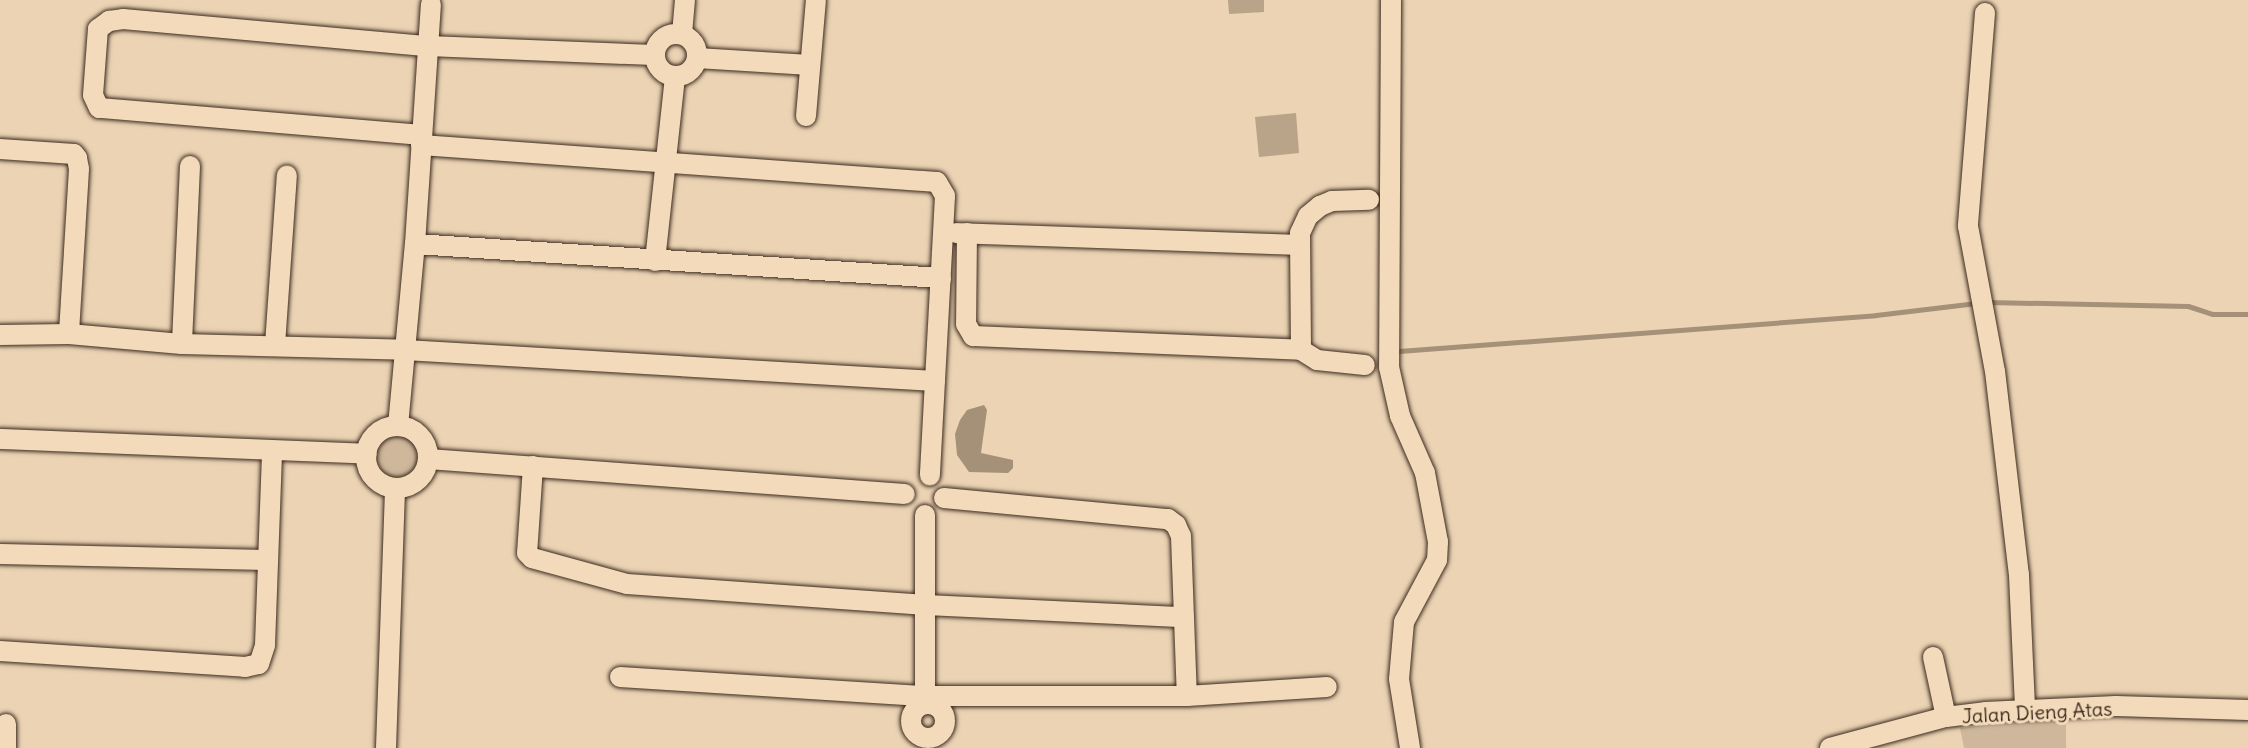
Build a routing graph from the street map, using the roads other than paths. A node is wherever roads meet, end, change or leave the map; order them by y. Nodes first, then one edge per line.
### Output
1 (685, 0) edge
2 (816, 0) edge
3 (1391, 0) edge
4 (431, 5) dead end
5 (1985, 13) dead end
6 (682, 34) junction
7 (428, 46) junction
8 (654, 55) junction
9 (697, 58) junction
10 (810, 65) junction
11 (675, 76) junction
12 (806, 116) dead end
13 (421, 140) junction
14 (0, 149) edge
15 (666, 164) junction
16 (190, 166) dead end
17 (287, 175) dead end
18 (1369, 200) dead end
19 (944, 232) junction
20 (967, 233) junction
21 (415, 244) junction
22 (1298, 245) junction
23 (655, 261) junction
24 (941, 278) junction
25 (69, 334) junction
26 (0, 335) edge
27 (182, 344) junction
28 (275, 345) junction
29 (405, 350) junction
30 (1301, 350) junction
31 (1365, 365) dead end
32 (935, 381) junction
33 (398, 426) junction
34 (0, 439) edge
35 (272, 452) junction
36 (367, 454) junction
37 (428, 459) junction
38 (533, 466) junction
39 (930, 476) junction
40 (395, 488) junction
41 (905, 494) junction
42 (944, 498) junction
43 (925, 515) junction
44 (0, 554) edge
45 (267, 560) junction
46 (926, 605) junction
47 (1184, 617) junction
48 (0, 651) edge
49 (1933, 657) dead end
50 (620, 677) dead end
51 (1327, 687) dead end
52 (1187, 696) junction
53 (925, 700) junction
54 (2025, 709) junction
55 (2248, 710) edge
56 (1946, 717) junction
57 (6, 724) dead end
58 (6, 748) edge
59 (386, 748) edge
60 (1410, 748) edge
61 (1830, 748) edge

1 - 6 street
2 - 10 street
3 - 60 street
4 - 7 street
5 - 54 street
6 - 8 street
6 - 9 street
7 - 8 street
7 - 13 street
7 - 13 street
8 - 11 street
9 - 10 street
9 - 11 street
10 - 12 street
11 - 15 street
13 - 15 street
13 - 21 street
14 - 25 street
15 - 19 street
15 - 23 street
16 - 27 street
17 - 28 street
18 - 22 street
19 - 20 street
19 - 24 street
20 - 22 street
20 - 30 street
21 - 23 street
21 - 29 street
22 - 30 street
23 - 24 street
24 - 32 street
25 - 26 street
25 - 27 street
27 - 28 street
28 - 29 street
29 - 32 street
29 - 33 street
30 - 31 street
32 - 39 street
33 - 36 street
33 - 37 street
34 - 35 street
35 - 36 street
35 - 45 street
36 - 40 street
37 - 38 street
37 - 40 street
38 - 41 street
38 - 46 street
39 - 41 street
39 - 42 street
40 - 59 street
41 - 43 street
42 - 43 street
42 - 47 street
43 - 46 street
44 - 45 street
45 - 48 street
46 - 47 street
46 - 53 street
47 - 52 street
49 - 56 street
50 - 53 street
51 - 52 street
52 - 53 street
54 - 55 street, Jalan Dieng Atas
54 - 56 street, Jalan Dieng Atas
56 - 61 street, Jalan Dieng Atas
57 - 58 street

